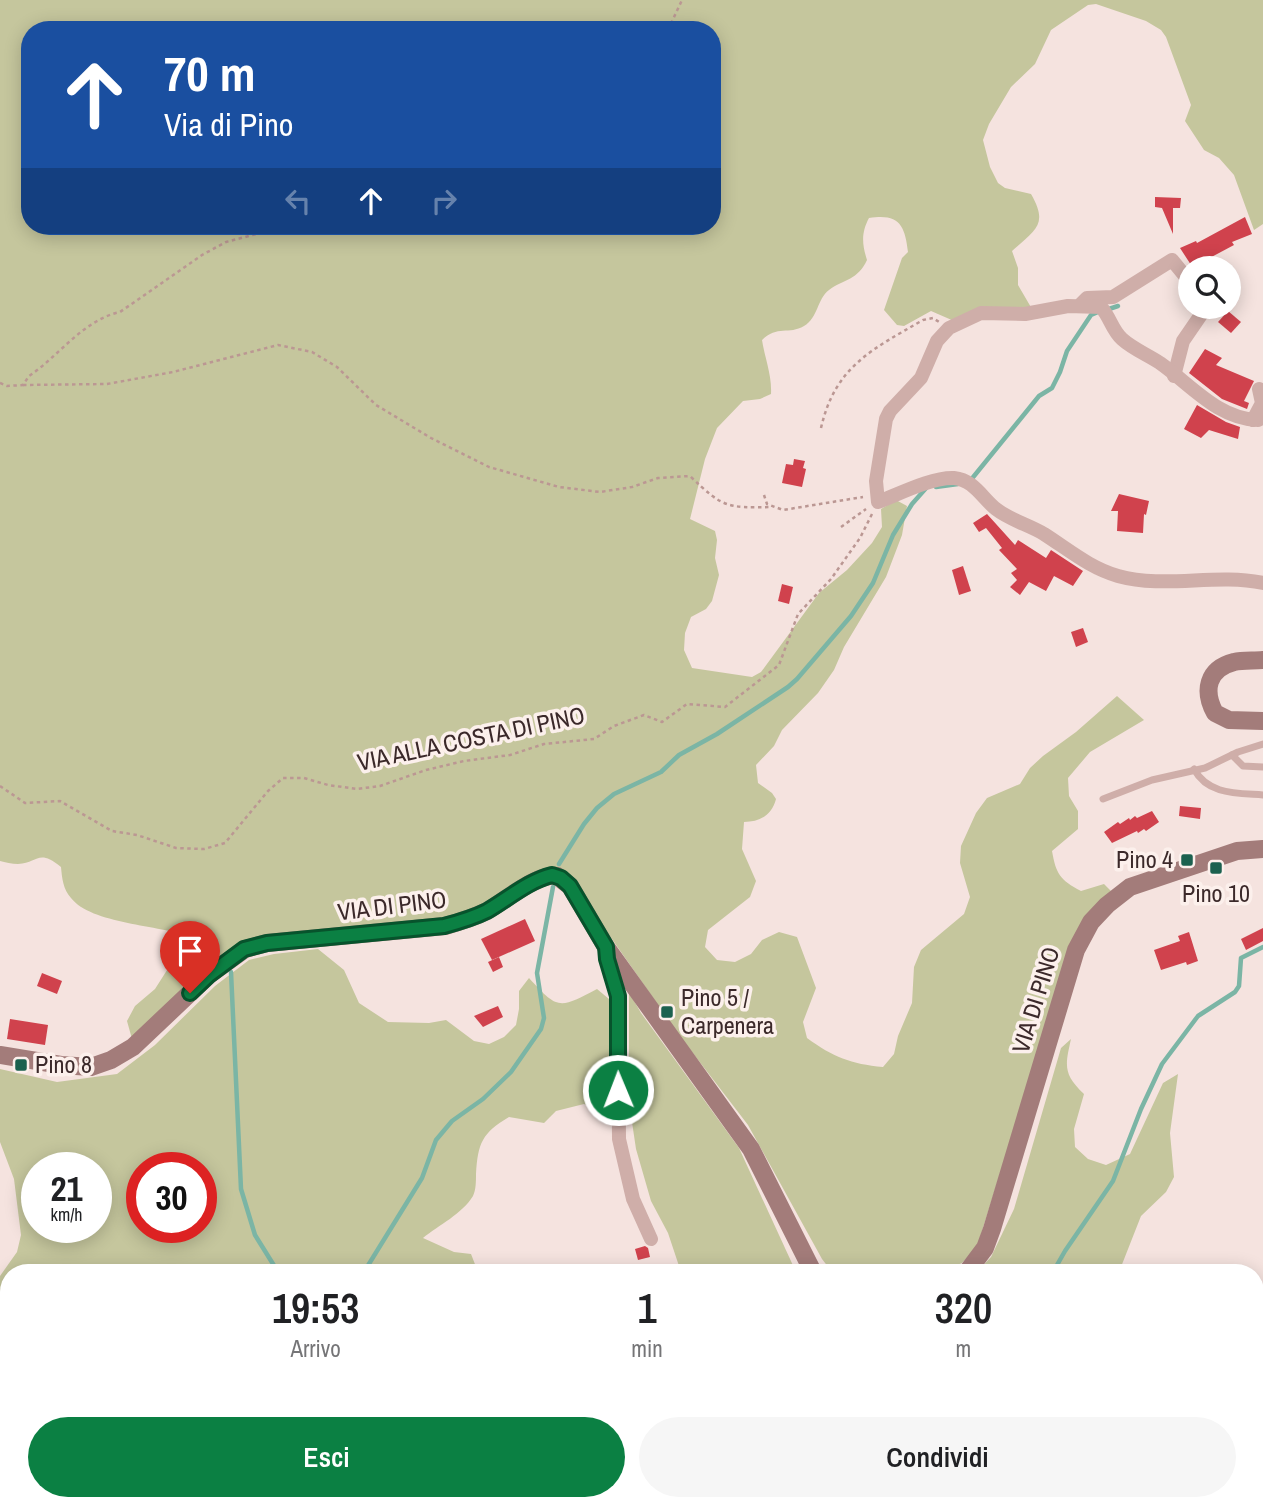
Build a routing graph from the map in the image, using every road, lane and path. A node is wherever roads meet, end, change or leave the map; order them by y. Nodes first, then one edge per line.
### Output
1 (681, 0) edge
2 (672, 21) edge
3 (253, 235) edge
4 (1178, 267) edge
5 (1078, 307) junction
6 (1198, 319) edge
7 (949, 328) junction
8 (1174, 376) junction
9 (0, 383) edge
10 (23, 385) junction
11 (1259, 389) dead end
12 (1258, 419) edge
13 (821, 428) dead end
14 (764, 495) dead end
15 (878, 502) junction
16 (772, 507) junction
17 (841, 527) dead end
18 (1263, 583) edge
19 (1263, 660) edge
20 (1263, 721) edge
21 (1263, 744) edge
22 (1232, 755) junction
23 (1263, 767) edge
24 (1194, 769) junction
25 (0, 786) edge
26 (1263, 795) edge
27 (1103, 799) dead end
28 (1263, 849) edge
29 (606, 947) junction
30 (0, 1055) edge
31 (651, 1239) dead end
32 (809, 1264) edge
33 (973, 1264) edge

1 - 2 path
3 - 10 path
4 - 5 street
5 - 7 street
5 - 8 street
6 - 8 street
7 - 13 path
7 - 15 street
8 - 12 street
9 - 10 path
10 - 16 path
11 - 12 street
14 - 16 path
15 - 16 path
15 - 17 path
15 - 18 street
15 - 25 path, VIA ALLA COSTA DI PINO
19 - 20 street
21 - 22 lane
22 - 23 lane
22 - 24 lane
24 - 26 lane
24 - 27 lane
28 - 33 street, VIA DI PINO
29 - 30 street, VIA DI PINO
29 - 31 street
29 - 32 street, VIA DI PINO

